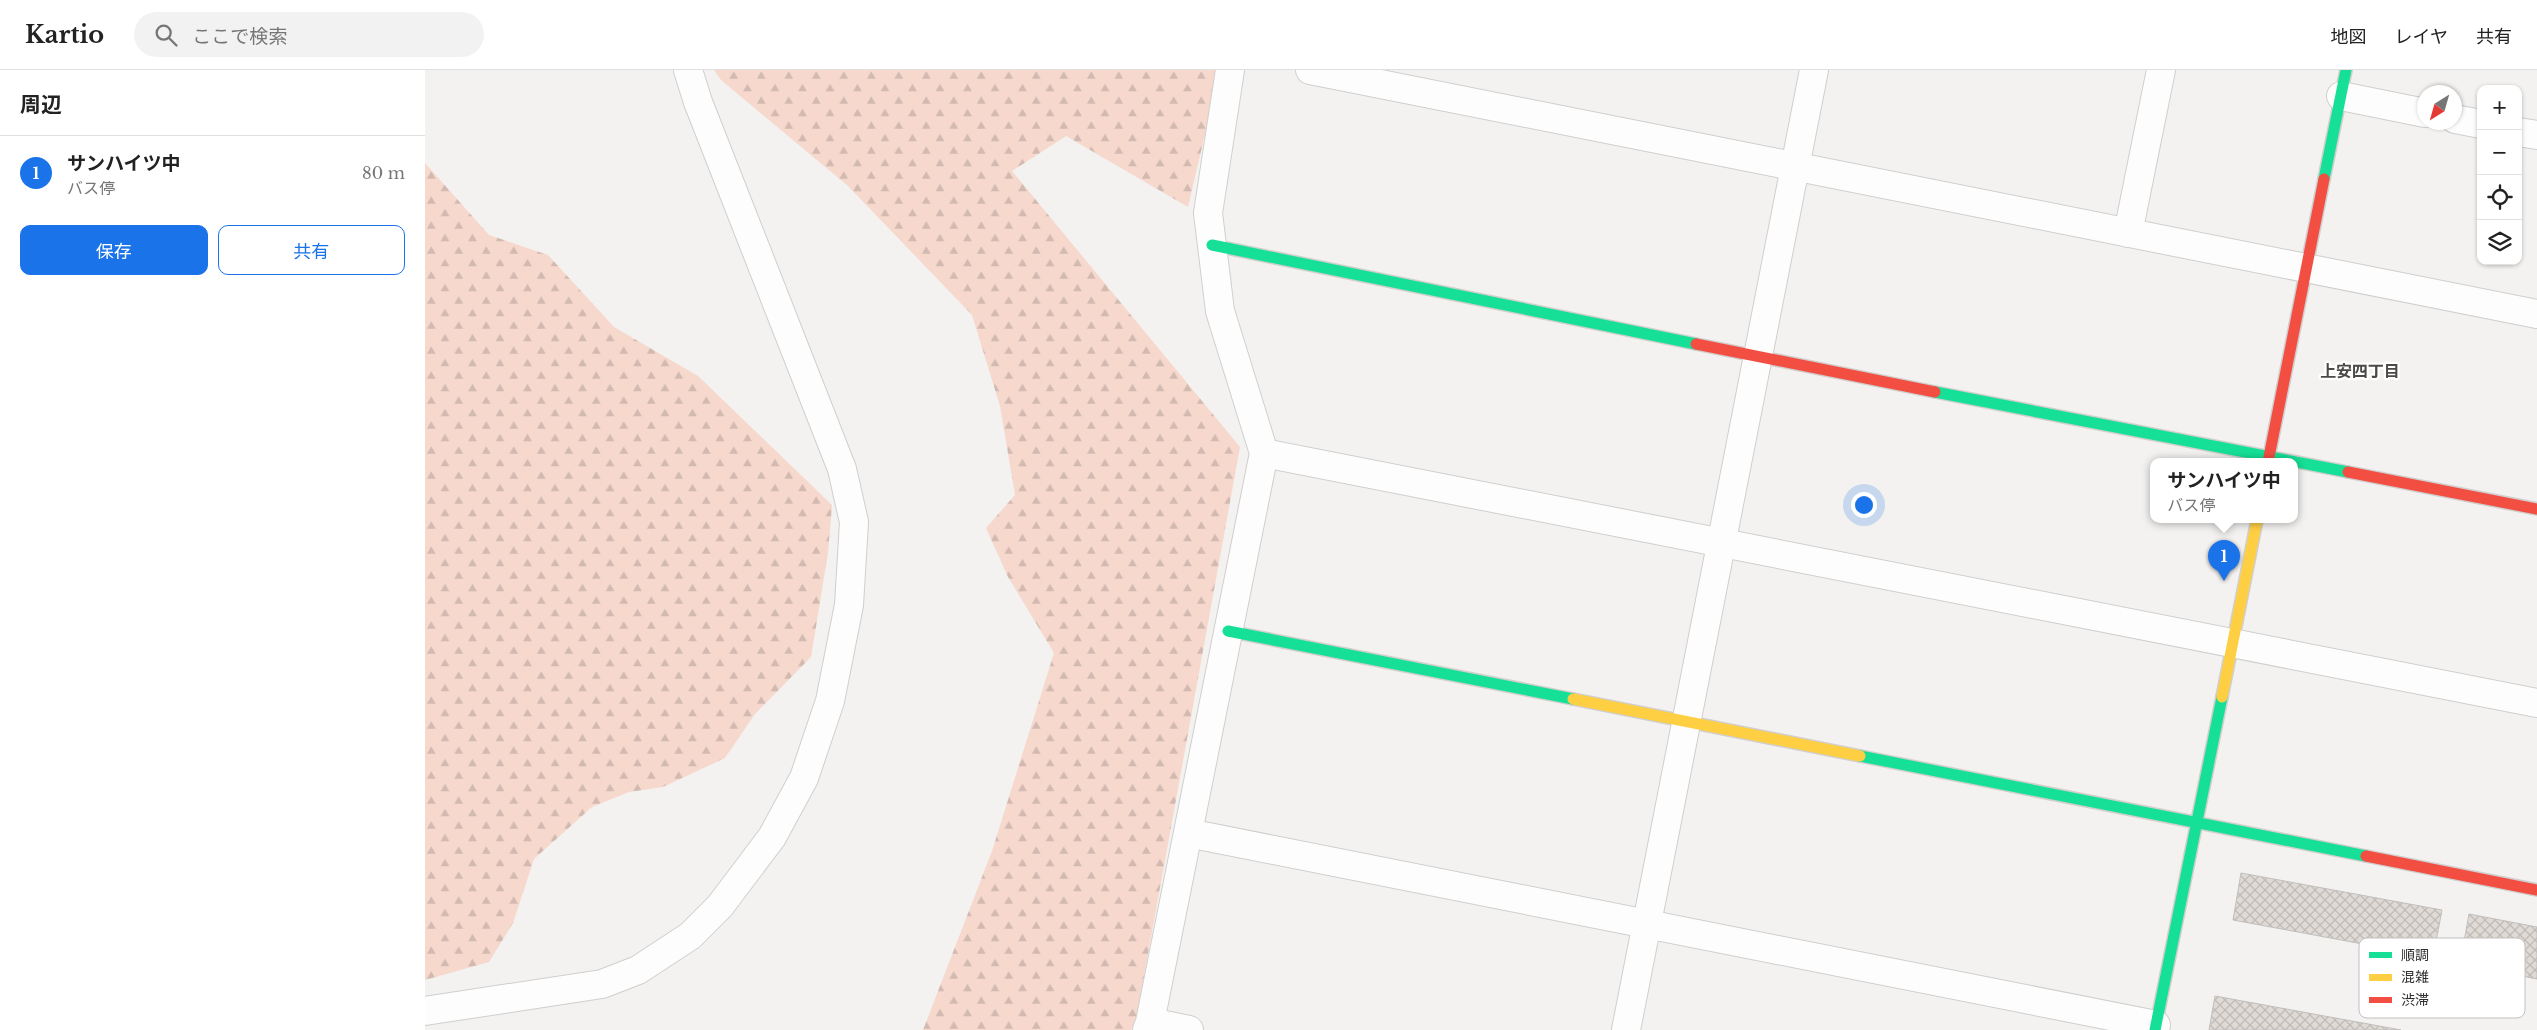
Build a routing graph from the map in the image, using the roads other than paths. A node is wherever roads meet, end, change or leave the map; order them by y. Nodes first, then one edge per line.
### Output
1 (689, 70) edge
2 (1230, 70) edge
3 (1310, 70) edge
4 (1814, 70) edge
5 (2161, 70) edge
6 (2346, 70) edge
7 (2341, 96) junction
8 (2417, 111) edge
9 (2462, 120) edge
10 (2477, 123) edge
11 (2522, 133) edge
12 (2537, 135) edge
13 (1795, 167) junction
14 (2128, 233) junction
15 (1212, 245) junction
16 (2307, 268) junction
17 (2537, 314) edge
18 (1758, 357) junction
19 (1264, 453) junction
20 (2264, 458) edge
21 (2269, 458) edge
22 (2298, 464) edge
23 (2537, 508) edge
24 (2256, 523) edge
25 (1721, 543) junction
26 (1229, 631) junction
27 (2232, 643) junction
28 (2537, 703) edge
29 (1687, 722) junction
30 (2197, 824) junction
31 (1188, 833) junction
32 (2537, 890) edge
33 (1647, 924) junction
34 (425, 1011) edge
35 (1149, 1026) edge
36 (2155, 1027) edge
37 (1189, 1030) edge
38 (1627, 1030) edge

1 - 34 street
2 - 15 street
3 - 13 street
4 - 13 street
5 - 14 street
6 - 7 street
7 - 8 street
7 - 16 street
9 - 10 street
11 - 12 street
13 - 14 street
13 - 18 street
14 - 16 street
15 - 18 street
15 - 19 street
16 - 17 street
16 - 21 street
18 - 20 street
18 - 25 street
19 - 25 street
19 - 26 street
22 - 23 street
24 - 27 street
25 - 27 street
25 - 29 street
26 - 29 street
26 - 31 street
27 - 28 street
27 - 30 street
29 - 30 street
29 - 33 street
30 - 32 street
30 - 36 street
31 - 33 street
31 - 35 street
33 - 36 street
33 - 38 street
35 - 37 street

